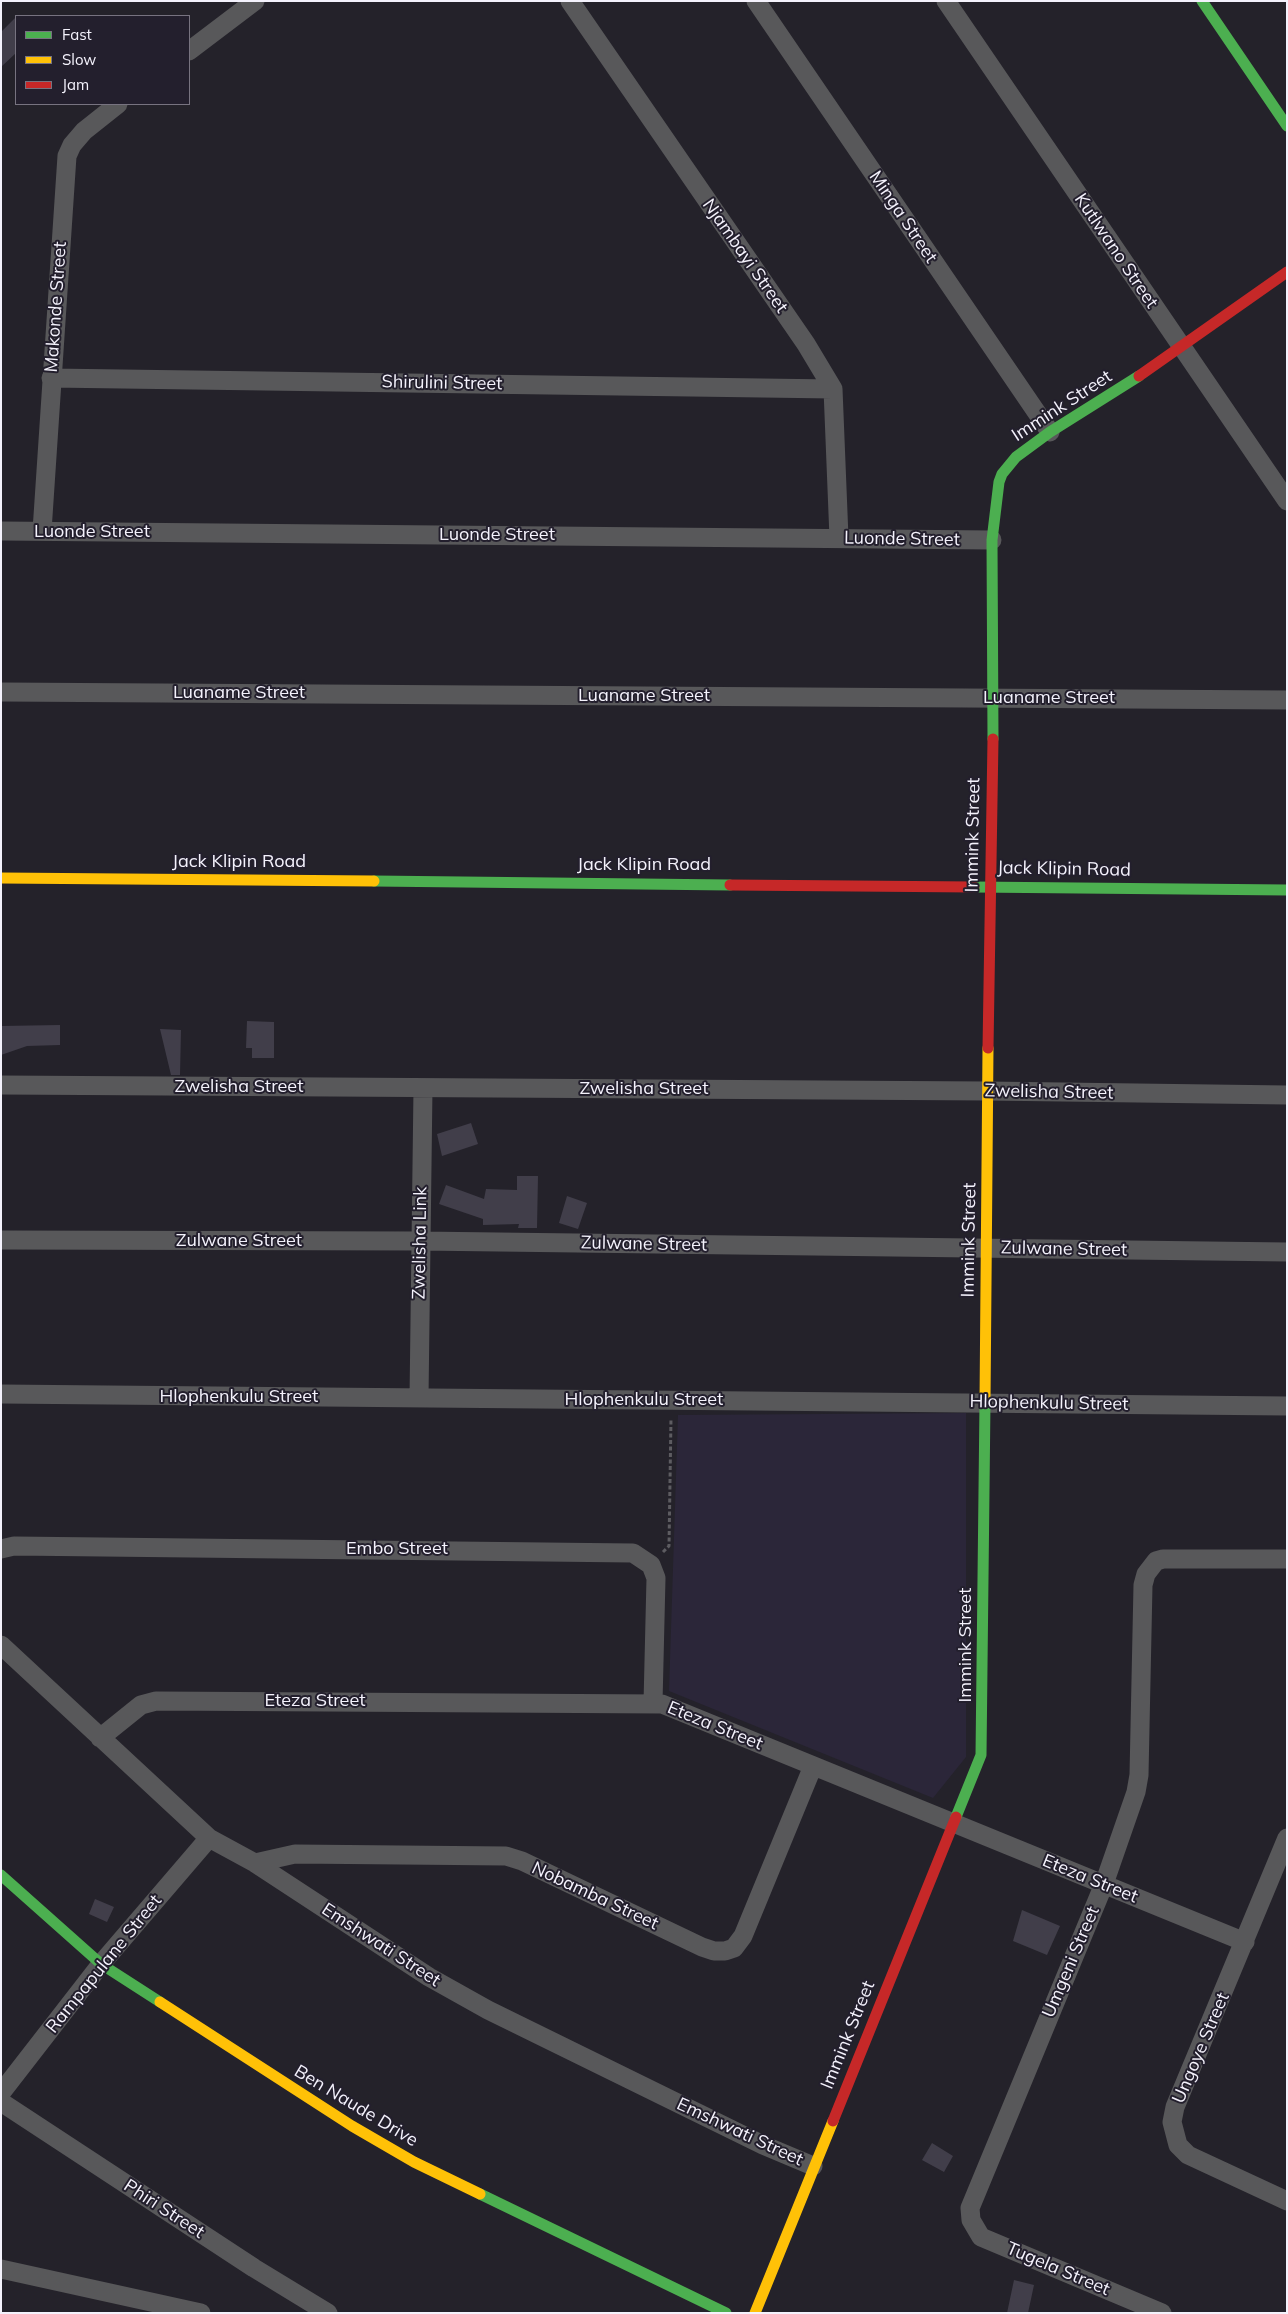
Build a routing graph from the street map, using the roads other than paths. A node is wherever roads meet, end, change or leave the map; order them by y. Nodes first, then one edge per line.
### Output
1 (255, 1) edge
2 (570, 1) edge
3 (756, 1) edge
4 (946, 1) edge
5 (1202, 1) edge
6 (190, 50) edge
7 (117, 105) edge
8 (1287, 126) edge
9 (1287, 272) edge
10 (1180, 346) junction
11 (51, 378) junction
12 (834, 389) junction
13 (1050, 432) junction
14 (1287, 500) edge
15 (1, 531) edge
16 (42, 531) junction
17 (839, 538) junction
18 (992, 540) junction
19 (1, 692) edge
20 (994, 698) junction
21 (1287, 700) edge
22 (1, 878) edge
23 (990, 886) junction
24 (1287, 890) edge
25 (1, 1086) edge
26 (423, 1088) junction
27 (988, 1091) junction
28 (1287, 1095) edge
29 (1, 1240) edge
30 (420, 1242) junction
31 (986, 1249) junction
32 (1287, 1252) edge
33 (1, 1394) edge
34 (419, 1398) junction
35 (985, 1403) junction
36 (1287, 1406) edge
37 (1, 1549) edge
38 (1287, 1559) edge
39 (1, 1645) edge
40 (653, 1703) junction
41 (100, 1738) junction
42 (812, 1766) junction
43 (954, 1823) junction
44 (209, 1838) junction
45 (1287, 1838) edge
46 (255, 1863) junction
47 (1, 1875) edge
48 (1104, 1884) junction
49 (1245, 1942) junction
50 (102, 1964) junction
51 (1, 2093) edge
52 (1, 2102) edge
53 (813, 2166) junction
54 (1287, 2201) edge
55 (981, 2237) joint
56 (1, 2269) edge
57 (200, 2313) edge
58 (328, 2313) edge
59 (726, 2313) edge
60 (755, 2313) edge
61 (1162, 2313) edge

1 - 6 street
2 - 12 street, Njambayi Street
3 - 13 street, Minga Street
4 - 10 street, Kutlwano Street
5 - 8 street
7 - 11 street, Makonde Street
9 - 10 street, Immink Street
10 - 13 street, Immink Street
10 - 14 street, Kutlwano Street
11 - 12 street, Shirulini Street
11 - 16 street, Makonde Street
12 - 17 street, Njambayi Street
13 - 18 street, Immink Street
15 - 16 street, Luonde Street
16 - 17 street, Luonde Street
17 - 18 street, Luonde Street
18 - 20 street, Immink Street
19 - 20 street, Luaname Street
20 - 21 street, Luaname Street
20 - 23 street, Immink Street
22 - 23 street, Jack Klipin Road
23 - 24 street, Jack Klipin Road
23 - 27 street, Immink Street
25 - 26 street, Zwelisha Street
26 - 27 street, Zwelisha Street
26 - 30 street, Zwelisha Link
27 - 28 street, Zwelisha Street
27 - 31 street, Immink Street
29 - 30 street, Zulwane Street
30 - 31 street, Zulwane Street
30 - 34 street, Zwelisha Link
31 - 32 street, Zulwane Street
31 - 35 street, Immink Street
33 - 34 street, Hlophenkulu Street
34 - 35 street, Hlophenkulu Street
35 - 36 street, Hlophenkulu Street
35 - 43 street, Immink Street
37 - 40 street, Embo Street
38 - 48 street, Umgeni Street
39 - 41 street, Emshwati Street
40 - 41 street, Eteza Street
40 - 42 street, Eteza Street
41 - 44 street, Emshwati Street
42 - 43 street, Eteza Street
42 - 46 street, Nobamba Street
43 - 48 street, Eteza Street
43 - 53 street, Immink Street
44 - 46 street, Emshwati Street
44 - 50 street, Rampapulane Street
45 - 49 street, Ungoye Street
46 - 53 street, Emshwati Street
47 - 50 street, Ben Naude Drive
48 - 49 street, Eteza Street
48 - 55 street, Umgeni Street
49 - 54 street, Ungoye Street
50 - 51 street, Rampapulane Street
50 - 59 street, Ben Naude Drive
52 - 58 street, Phiri Street
53 - 60 street, Immink Street
55 - 61 street, Tugela Street
56 - 57 street

